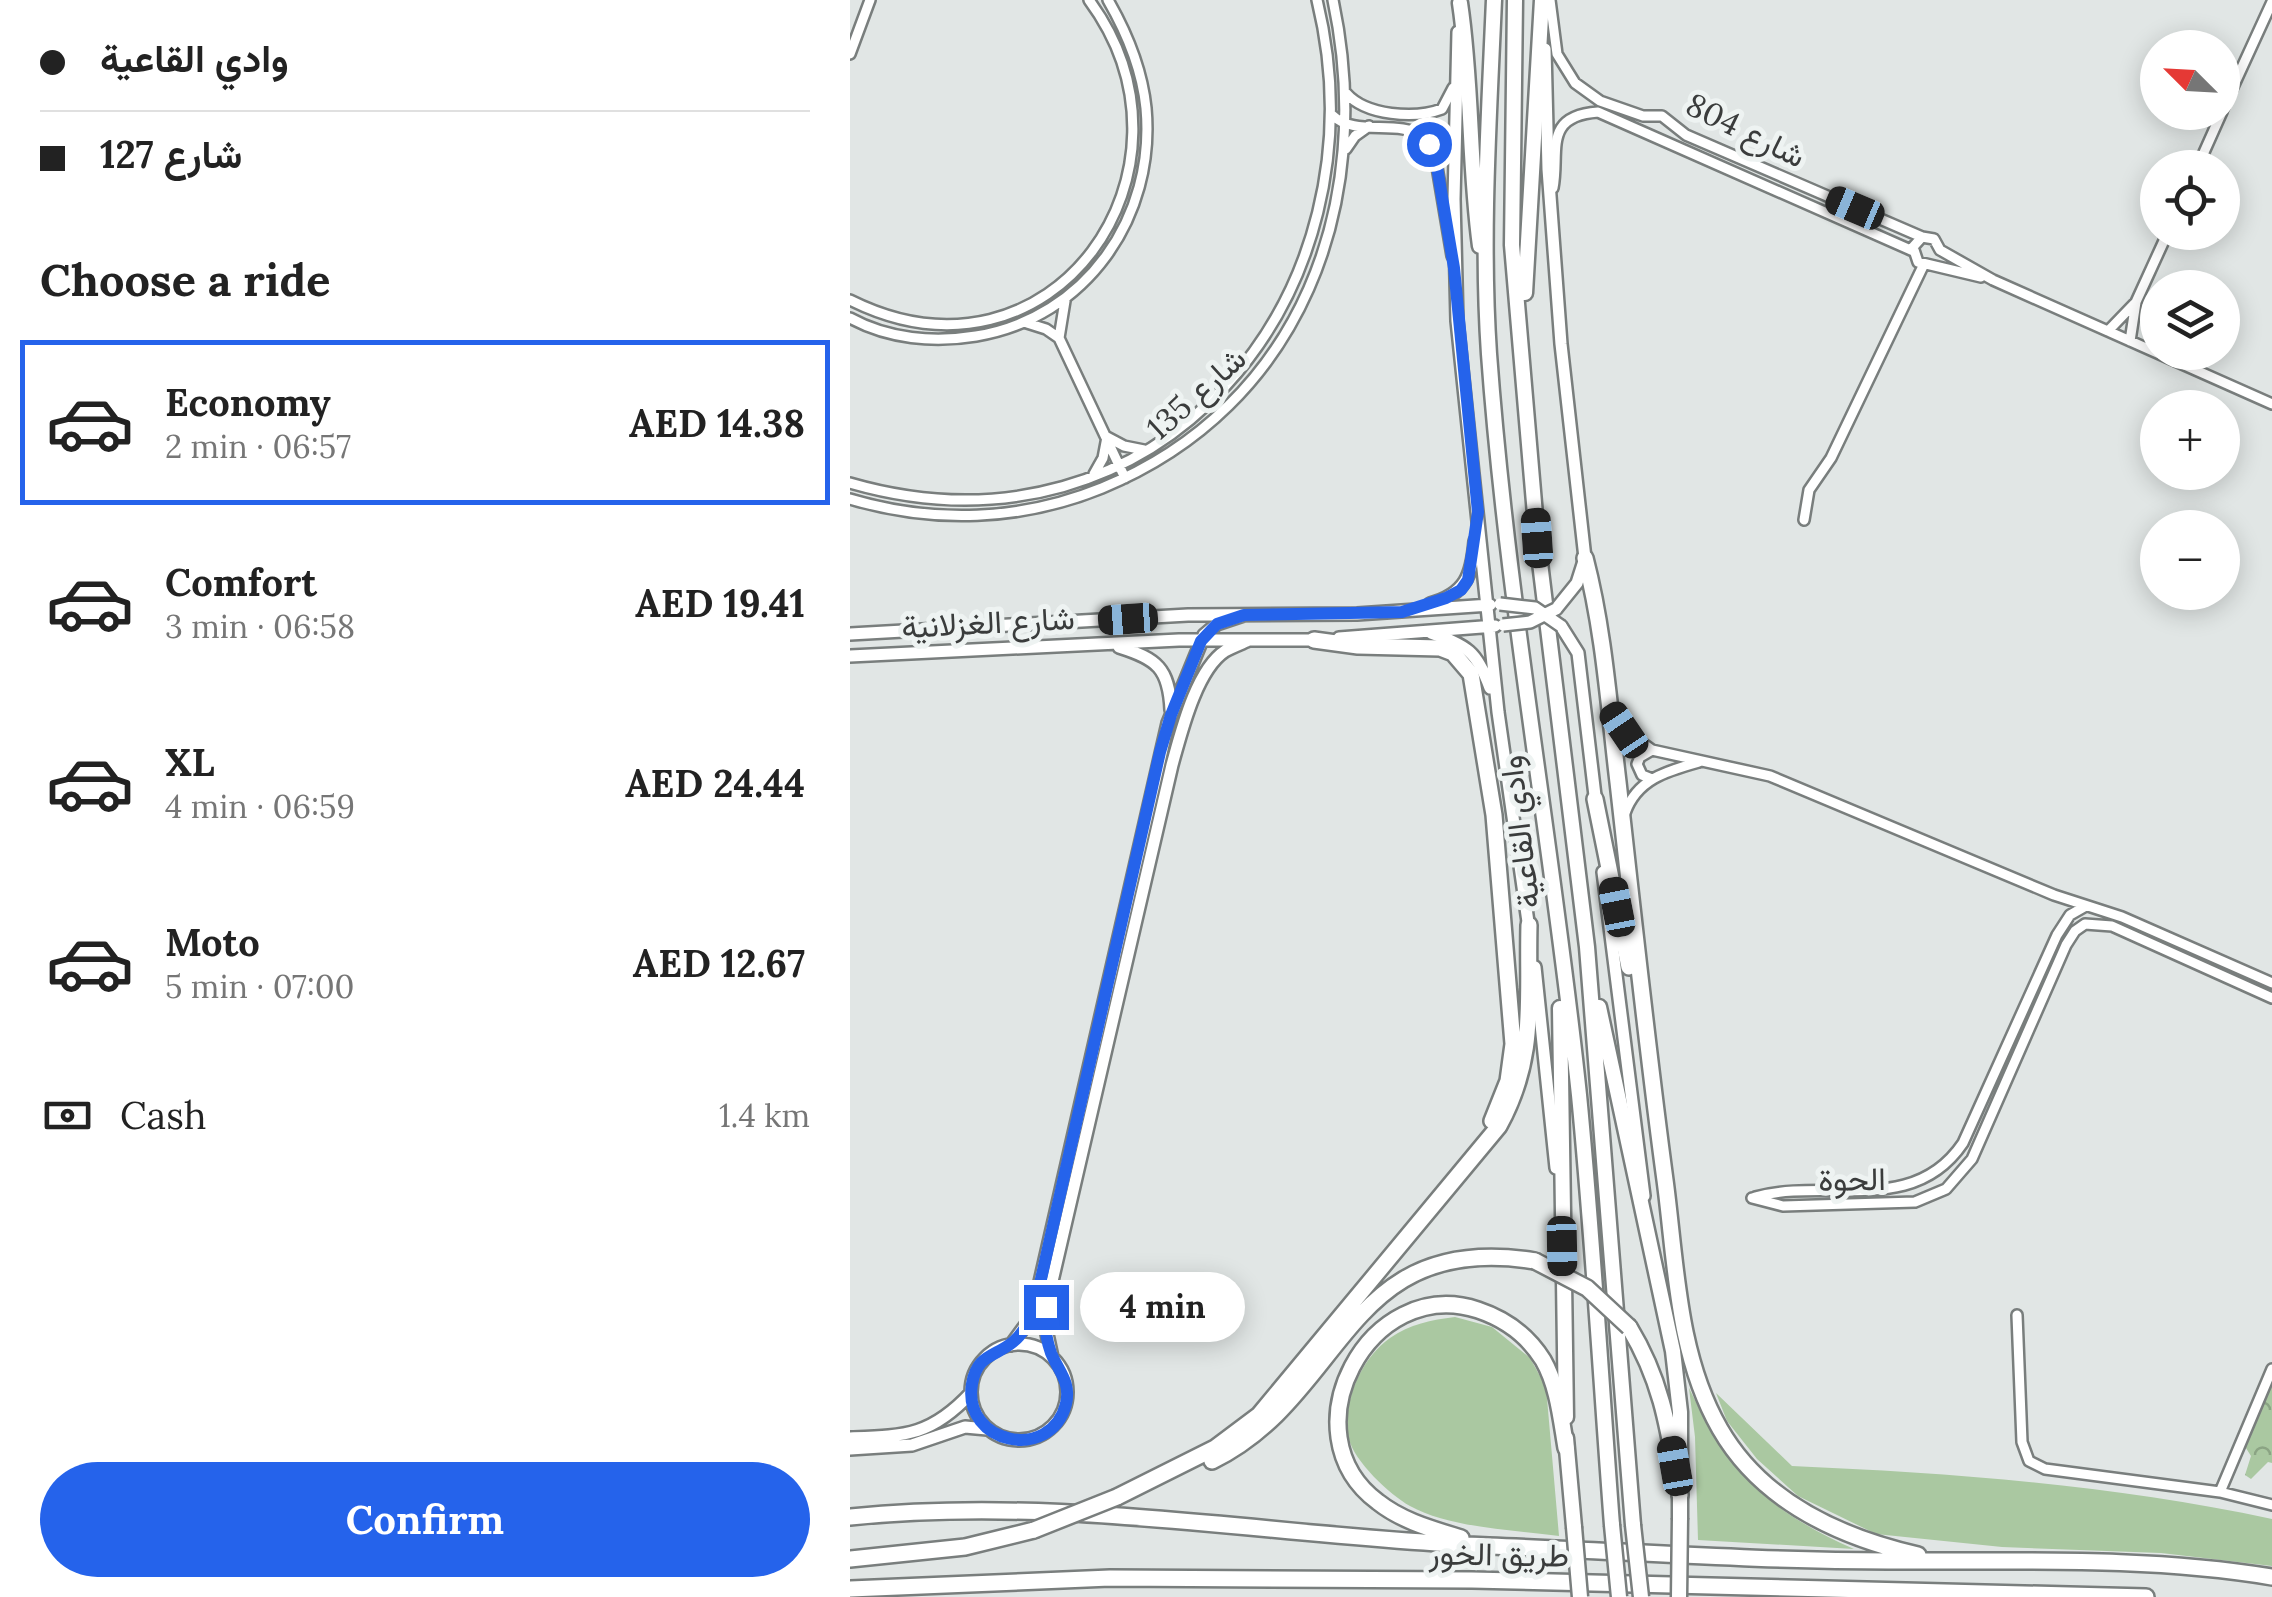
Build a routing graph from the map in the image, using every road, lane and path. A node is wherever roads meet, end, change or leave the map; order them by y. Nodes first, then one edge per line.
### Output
1 (870, 0) edge
2 (1090, 0) edge
3 (1108, 0) edge
4 (1318, 0) edge
5 (1333, 0) edge
6 (1494, 0) edge
7 (1515, 0) edge
8 (1545, 0) edge
9 (1460, 1) edge
10 (2272, 2) edge
11 (850, 54) edge
12 (2240, 72) edge
13 (1456, 76) junction
14 (1346, 93) junction
15 (1332, 116) junction
16 (1347, 125) junction
17 (1370, 126) junction
18 (1345, 152) junction
19 (1550, 195) junction
20 (1922, 237) junction
21 (1940, 250) junction
22 (2160, 250) edge
23 (1920, 259) junction
24 (1454, 268) junction
25 (1993, 280) junction
26 (1486, 288) junction
27 (850, 300) edge
28 (1066, 300) junction
29 (2136, 302) junction
30 (850, 318) edge
31 (1027, 323) junction
32 (2108, 331) junction
33 (1059, 338) junction
34 (2130, 340) junction
35 (1524, 364) junction
36 (2272, 404) edge
37 (1107, 437) junction
38 (1145, 450) junction
39 (1118, 463) junction
40 (1092, 476) junction
41 (1125, 478) junction
42 (850, 483) edge
43 (850, 499) edge
44 (1478, 512) junction
45 (1804, 520) dead end
46 (1585, 558) junction
47 (1493, 605) junction
48 (1402, 612) junction
49 (1552, 612) junction
50 (1244, 615) junction
51 (1496, 626) junction
52 (1427, 632) junction
53 (850, 634) edge
54 (1246, 640) junction
55 (1314, 640) junction
56 (1201, 641) junction
57 (1110, 644) junction
58 (850, 656) edge
59 (1609, 708) junction
60 (1498, 712) junction
61 (1171, 715) junction
62 (1186, 721) junction
63 (1652, 750) junction
64 (1701, 761) junction
65 (1652, 779) junction
66 (1595, 799) junction
67 (1622, 822) junction
68 (2087, 906) junction
69 (2094, 923) junction
70 (1529, 925) junction
71 (1587, 947) junction
72 (1561, 952) junction
73 (2272, 982) edge
74 (2272, 998) edge
75 (1641, 1004) junction
76 (1445, 1191) junction
77 (1783, 1192) junction
78 (1783, 1206) junction
79 (1645, 1220) junction
80 (1562, 1246) junction
81 (2017, 1315) dead end
82 (1011, 1344) junction
83 (1052, 1357) junction
84 (2272, 1368) edge
85 (971, 1394) junction
86 (987, 1429) junction
87 (850, 1438) edge
88 (1566, 1448) junction
89 (850, 1449) edge
90 (1147, 1483) junction
91 (2220, 1492) junction
92 (1680, 1495) junction
93 (2272, 1505) edge
94 (850, 1517) edge
95 (1484, 1546) junction
96 (850, 1559) edge
97 (1936, 1559) junction
98 (2272, 1577) edge
99 (850, 1589) edge
100 (1580, 1597) edge
101 (1619, 1597) edge
102 (1641, 1597) edge
103 (1679, 1597) edge
104 (2146, 1597) edge

1 - 11 street
2 - 27 street
3 - 28 street
4 - 15 street, شارع 135
5 - 14 street, شارع 135
6 - 26 main road, وادي القاعية
7 - 35 main road, وادي القاعية
8 - 19 street
8 - 20 street, شارع 804
8 - 35 main road
9 - 13 street, وادي القاعية
9 - 26 main road
10 - 12 street
13 - 14 street
13 - 24 street, وادي القاعية
14 - 16 street, شارع 135
15 - 16 street, وادي القاعية
15 - 38 street, شارع 135
16 - 17 street, وادي القاعية
16 - 18 street, شارع 135
17 - 18 street
17 - 24 street, وادي القاعية
18 - 41 street, شارع 135
19 - 23 street, شارع 804
19 - 46 street
20 - 21 street
20 - 23 street
21 - 23 street
21 - 25 street, شارع 804
22 - 29 street
23 - 25 street, شارع 804
23 - 45 street
24 - 44 street, وادي القاعية
25 - 32 street, شارع 804
26 - 72 main road, وادي القاعية
28 - 31 street
28 - 33 street
29 - 32 street
29 - 34 street
30 - 31 street
31 - 33 street
32 - 34 street, شارع 804
33 - 37 street
34 - 36 street, شارع 804
35 - 71 main road, وادي القاعية
37 - 38 street
37 - 39 street
37 - 40 street
38 - 39 street, شارع 135
39 - 40 street, شارع 135
39 - 41 street
40 - 42 street, شارع 135
41 - 43 street, شارع 135
44 - 47 street, وادي القاعية
44 - 48 street
46 - 49 street
46 - 59 highway
47 - 48 street, شارع الغزلانية
47 - 49 street, شارع الغزلانية, bridge
47 - 51 street, وادي القاعية
48 - 50 street, شارع الغزلانية
49 - 51 street, شارع الغزلانية, bridge
49 - 66 street, bridge
50 - 53 street, شارع الغزلانية
50 - 56 street
51 - 52 street, شارع الغزلانية
51 - 60 street, وادي القاعية
52 - 55 street, شارع الغزلانية
52 - 60 street
54 - 55 street, شارع الغزلانية
54 - 56 street, شارع الغزلانية
54 - 62 street
55 - 76 highway
56 - 57 street, شارع الغزلانية
56 - 61 street
57 - 58 street, شارع الغزلانية
57 - 61 street
59 - 63 street
59 - 67 highway
60 - 70 street, وادي القاعية
61 - 62 street
61 - 82 street
62 - 83 street
63 - 64 street
63 - 65 street
64 - 65 street
64 - 68 street
65 - 67 street
66 - 75 highway
66 - 79 street
67 - 75 highway
68 - 69 street
68 - 73 street
68 - 77 street, الحوة
69 - 74 street
69 - 78 street, الحوة
70 - 76 highway
70 - 80 street, وادي القاعية
71 - 79 main road
71 - 102 main road, وادي القاعية, bridge
72 - 80 main road
72 - 101 main road, وادي القاعية, bridge
75 - 97 highway
76 - 90 highway
77 - 78 street
77 - 78 street, الحوة
79 - 92 main road
80 - 88 main road
81 - 91 street
82 - 83 street
82 - 85 street
83 - 86 street
84 - 91 street
85 - 86 street
85 - 87 street
86 - 89 street
88 - 95 highway
88 - 100 main road, bridge
90 - 92 highway, bridge
90 - 96 highway, bridge
91 - 93 street
92 - 103 main road, bridge
94 - 95 highway
95 - 97 highway
97 - 98 highway
99 - 104 highway, طريق الخور

